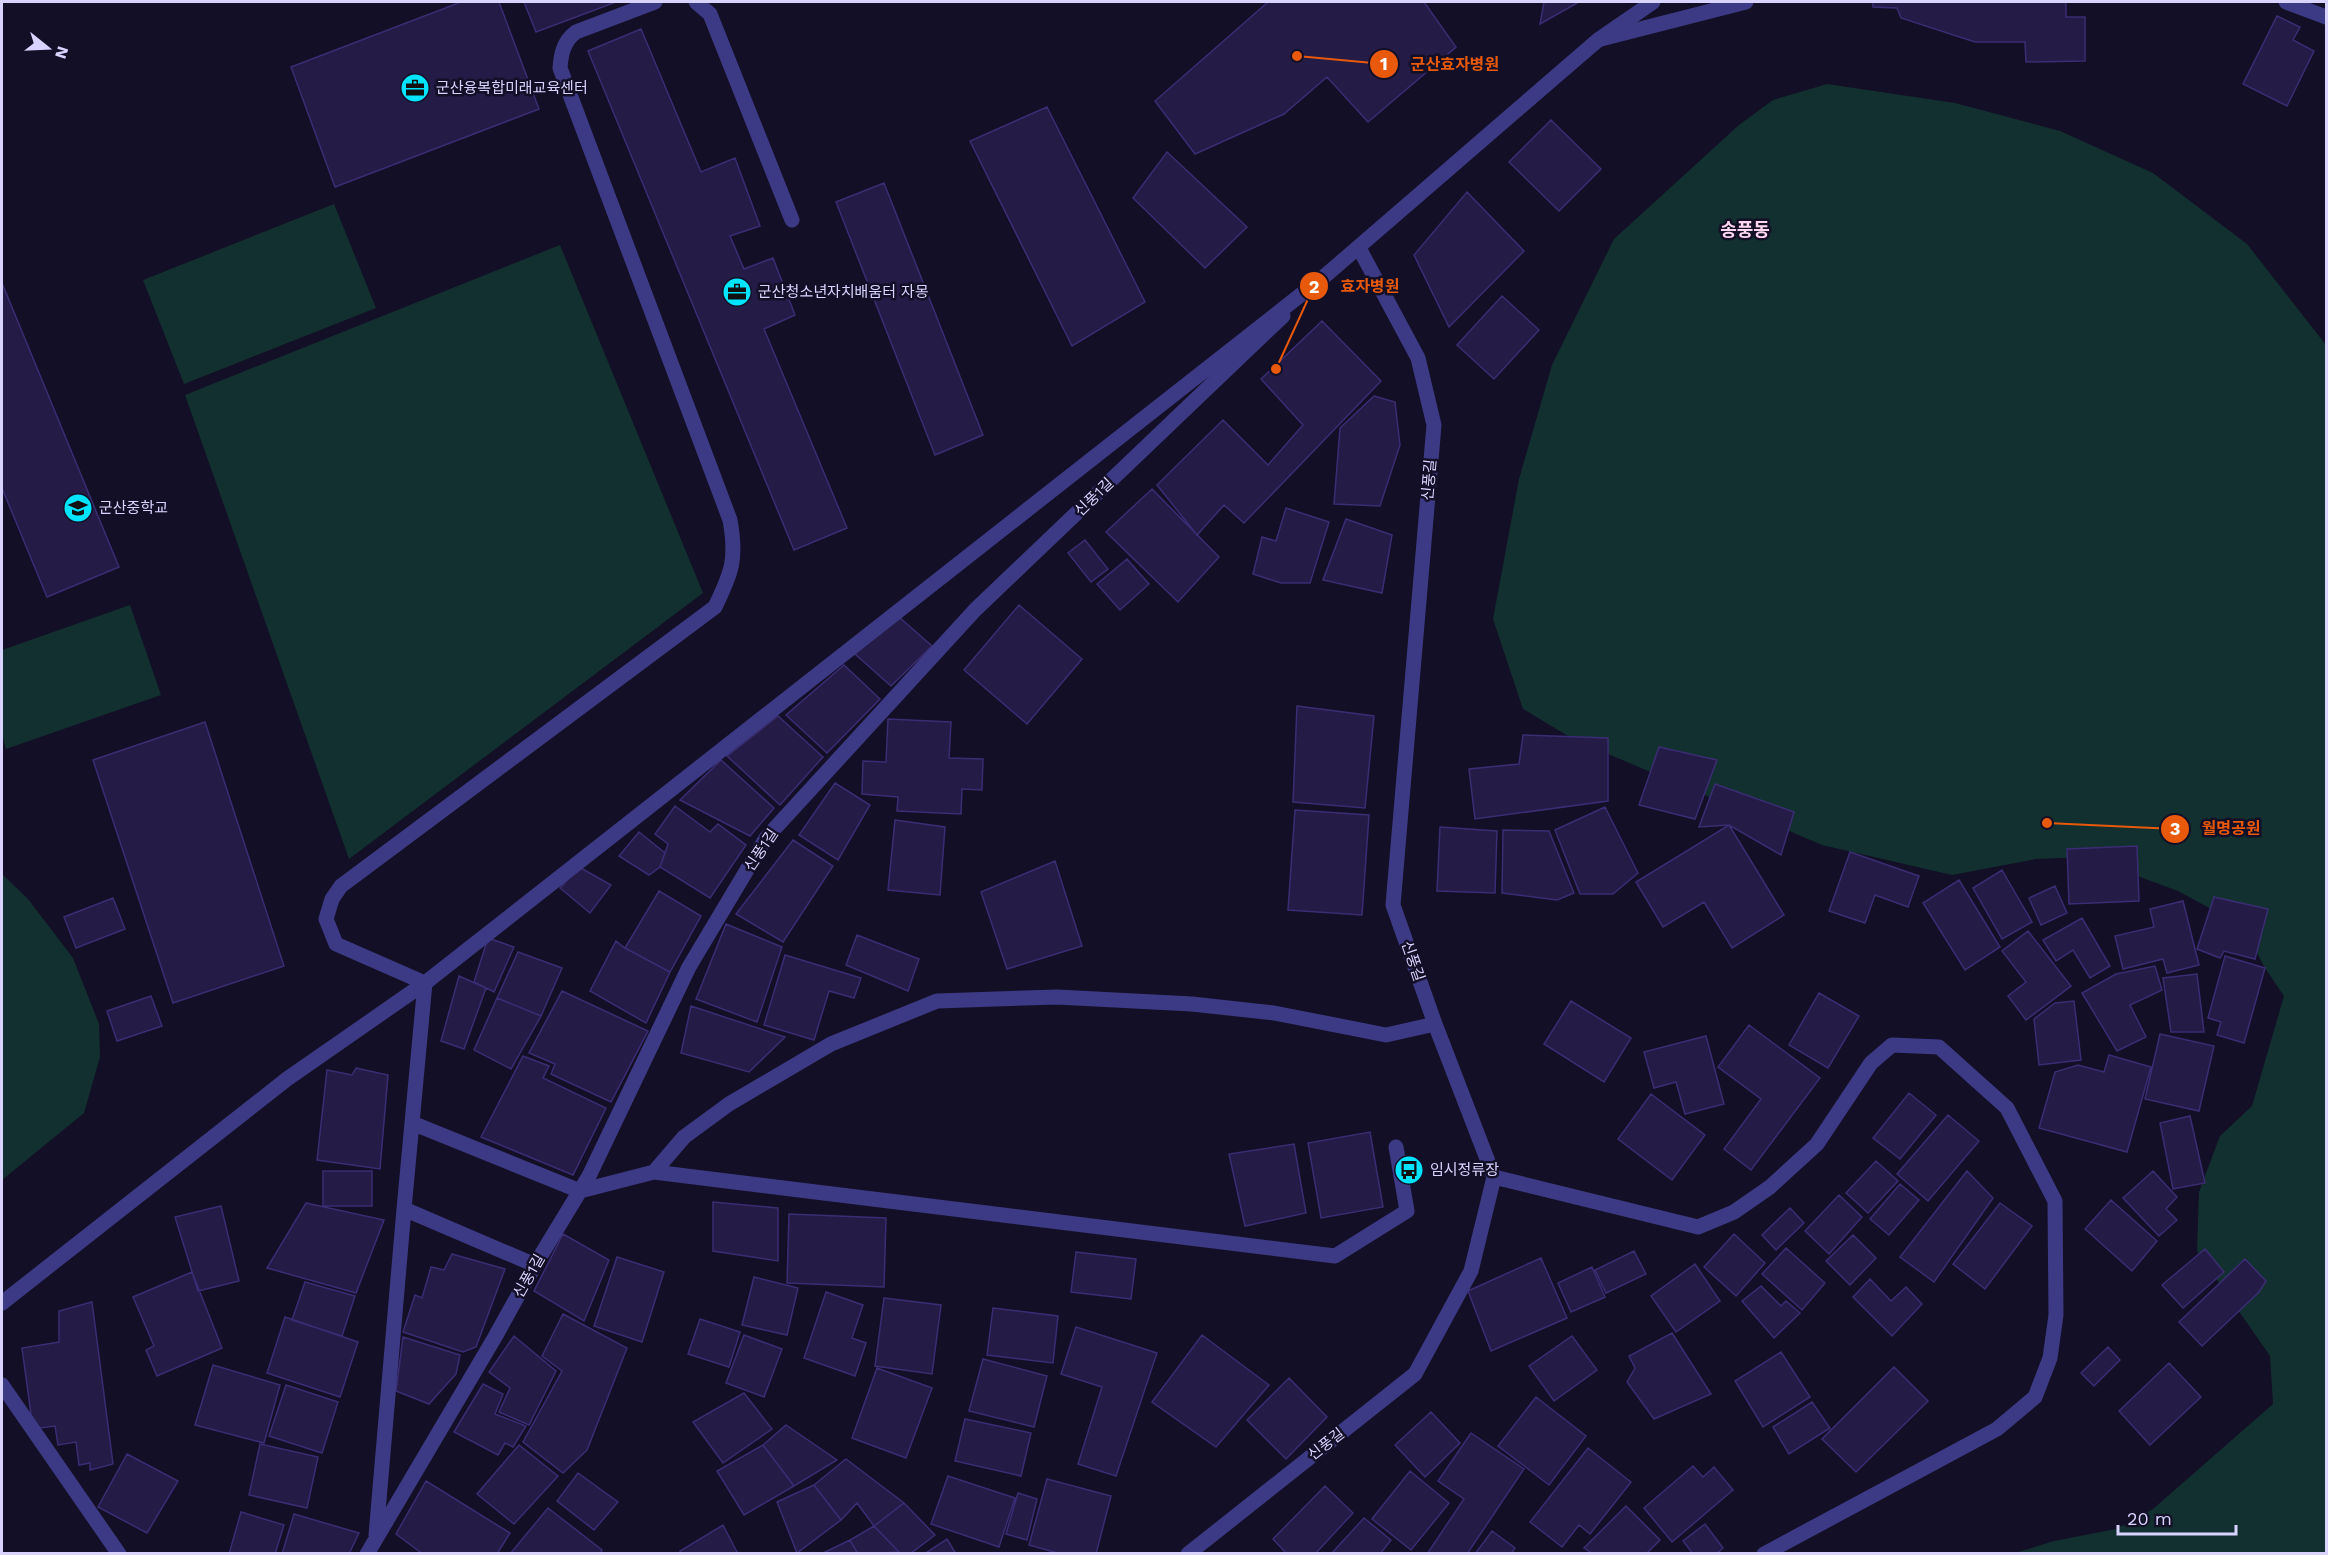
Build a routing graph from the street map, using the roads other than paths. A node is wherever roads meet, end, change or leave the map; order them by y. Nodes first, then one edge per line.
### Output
1 (655, 2) edge
2 (696, 2) edge
3 (1653, 2) edge
4 (1746, 2) edge
5 (2286, 2) edge
6 (2326, 17) edge
7 (1598, 40) junction
8 (792, 220) dead end
9 (1359, 249) junction
10 (1326, 275) junction
11 (425, 983) junction
12 (1435, 1024) junction
13 (412, 1123) junction
14 (1396, 1147) dead end
15 (654, 1172) junction
16 (1494, 1177) junction
17 (580, 1191) junction
18 (404, 1209) junction
19 (535, 1265) junction
20 (2, 1303) edge
21 (2, 1385) edge
22 (375, 1539) junction
23 (119, 1554) edge
24 (367, 1554) edge
25 (1188, 1554) edge
26 (1764, 1554) edge

1 - 11 street
2 - 8 street
3 - 7 street
4 - 7 street
5 - 6 street
7 - 9 street
9 - 10 street
9 - 12 street, 신풍길
10 - 11 street
10 - 17 street, 신풍1길
11 - 13 street
11 - 20 street
12 - 15 street
12 - 16 street, 신풍길
13 - 17 street
13 - 18 street
14 - 15 street
15 - 17 street
16 - 25 street, 신풍길
16 - 26 street
17 - 19 street, 신풍1길
18 - 19 street
18 - 22 street
19 - 22 street, 신풍1길
21 - 23 street
22 - 24 street, 신풍1길

